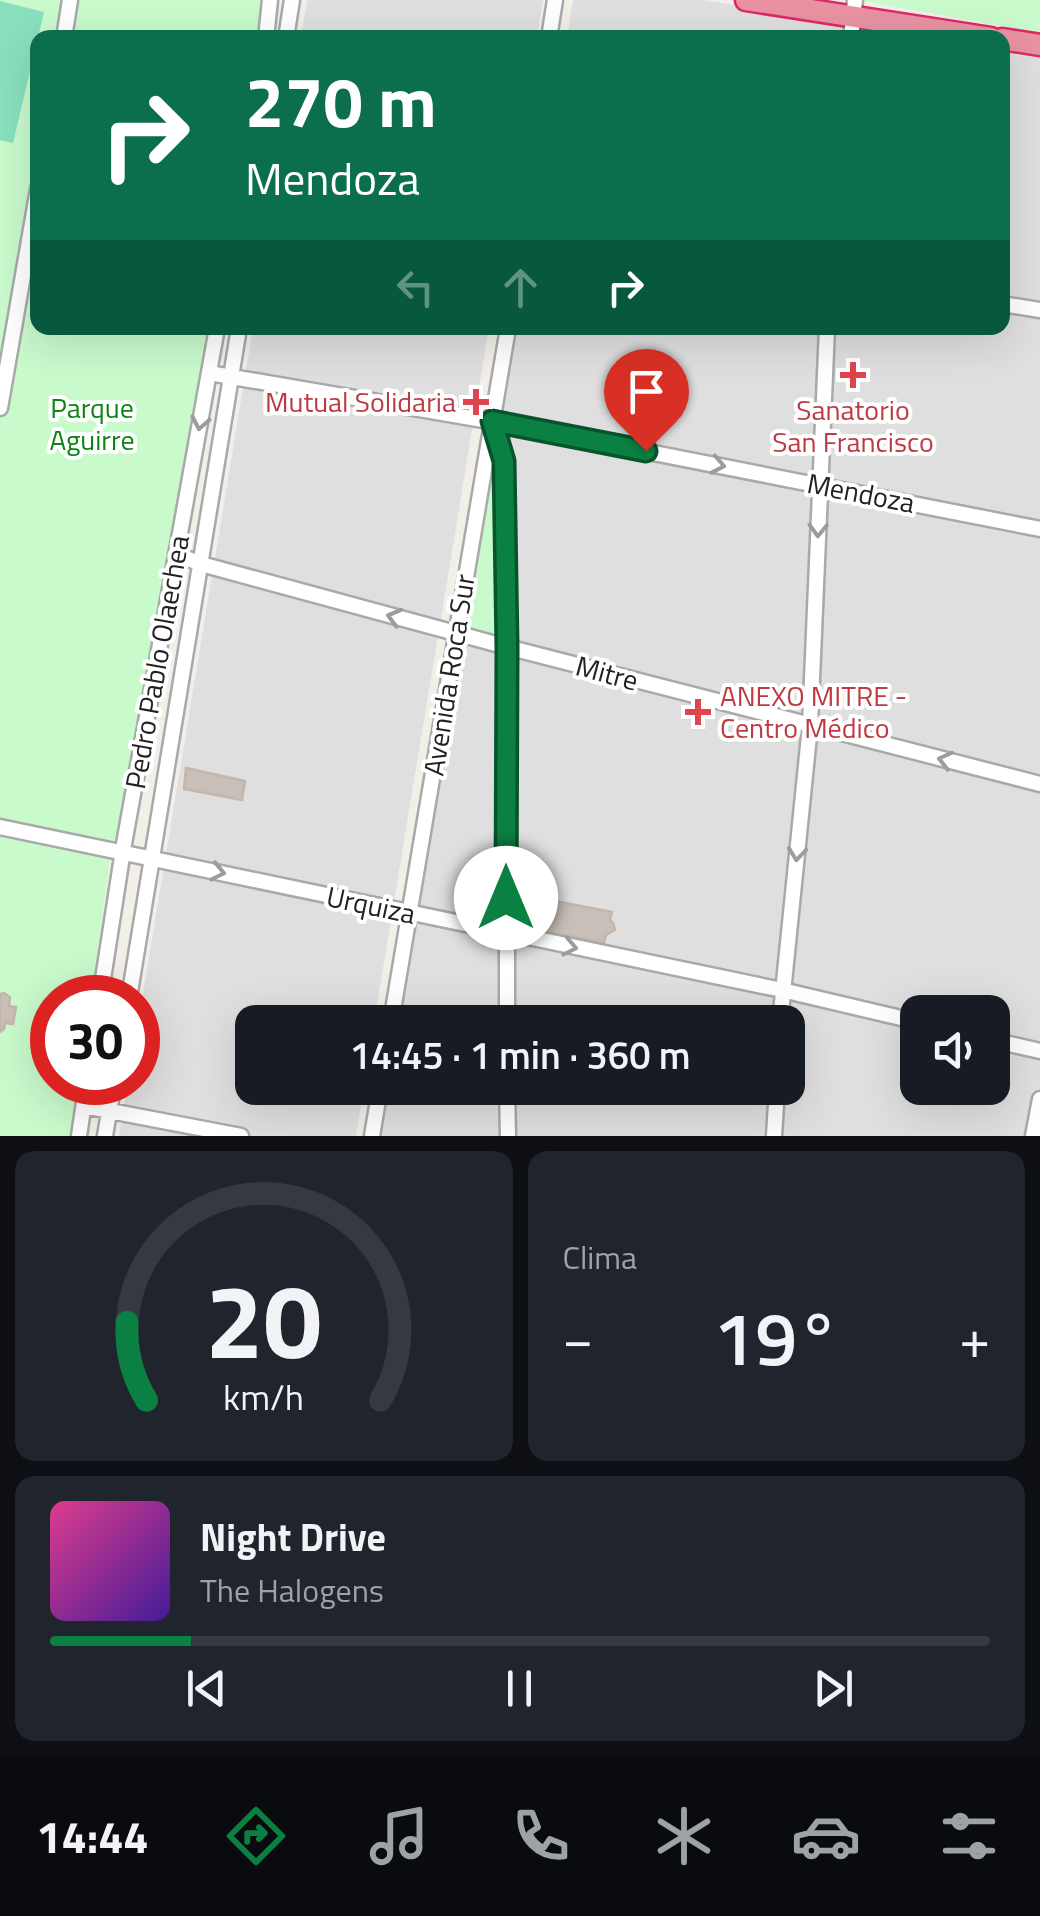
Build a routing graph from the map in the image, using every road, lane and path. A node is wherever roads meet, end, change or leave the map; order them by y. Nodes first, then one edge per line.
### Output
1 (70, 0) edge
2 (270, 0) edge
3 (292, 0) edge
4 (555, 0) edge
5 (746, 0) edge
6 (854, 8) edge
7 (65, 30) edge
8 (267, 30) edge
9 (287, 30) edge
10 (550, 30) edge
11 (954, 30) edge
12 (1010, 40) edge
13 (1040, 45) edge
14 (30, 229) edge
15 (1010, 305) edge
16 (1040, 310) edge
17 (217, 335) edge
18 (239, 335) edge
19 (507, 335) edge
20 (827, 335) edge
21 (3, 366) edge
22 (209, 373) junction
23 (232, 376) junction
24 (0, 408) edge
25 (492, 421) junction
26 (820, 485) junction
27 (1040, 529) edge
28 (176, 554) junction
29 (202, 564) junction
30 (455, 634) junction
31 (507, 647) junction
32 (810, 726) junction
33 (1040, 784) edge
34 (0, 827) edge
35 (123, 852) junction
36 (153, 859) junction
37 (410, 913) junction
38 (506, 934) junction
39 (104, 975) edge
40 (132, 975) edge
41 (782, 990) junction
42 (395, 1005) edge
43 (506, 1005) edge
44 (781, 1005) edge
45 (900, 1018) edge
46 (1010, 1044) edge
47 (1040, 1051) edge
48 (1040, 1099) edge
49 (110, 1105) edge
50 (377, 1105) edge
51 (507, 1105) edge
52 (776, 1105) edge
53 (84, 1106) joint
54 (109, 1110) junction
55 (79, 1136) edge
56 (106, 1136) edge
57 (241, 1136) edge
58 (372, 1136) edge
59 (508, 1136) edge
60 (774, 1136) edge
61 (1032, 1136) edge

1 - 7 street
2 - 8 street
3 - 9 street
4 - 10 street
5 - 6 highway
6 - 11 highway
12 - 13 highway
14 - 21 street
15 - 16 street
17 - 22 street, Pedro Pablo Olaechea
18 - 23 street, Pedro Pablo Olaechea
19 - 25 street, Avenida Roca Sur
20 - 26 street
21 - 24 street
22 - 23 street, Mendoza
22 -> 28 street, Pedro Pablo Olaechea
23 - 25 street, Mendoza
23 - 29 street, Pedro Pablo Olaechea
25 -> 26 street, Mendoza
25 - 30 street, Avenida Roca Sur
25 - 31 street
26 - 27 street, Mendoza
26 -> 32 street
28 - 29 street, Mitre
28 - 35 street, Pedro Pablo Olaechea
30 -> 29 street, Mitre
29 - 36 street, Pedro Pablo Olaechea
30 - 31 street, Mitre
30 - 37 street, Avenida Roca Sur
31 - 32 street, Mitre
31 - 38 street
33 -> 32 street, Mitre
32 -> 41 street
34 - 35 street, Urquiza
35 - 36 street, Urquiza
35 - 39 street, Pedro Pablo Olaechea
36 -> 37 street, Urquiza
36 - 40 street, Pedro Pablo Olaechea
37 - 38 street, Urquiza
37 - 42 street, Avenida Roca Sur
38 -> 41 street, Urquiza
38 - 43 street
41 - 44 street
41 - 45 street, Urquiza
46 - 47 street
48 - 61 street
49 - 54 street
50 - 58 street
51 - 59 street
52 - 60 street
53 - 54 street
53 - 55 street
54 - 56 street
54 - 57 street

